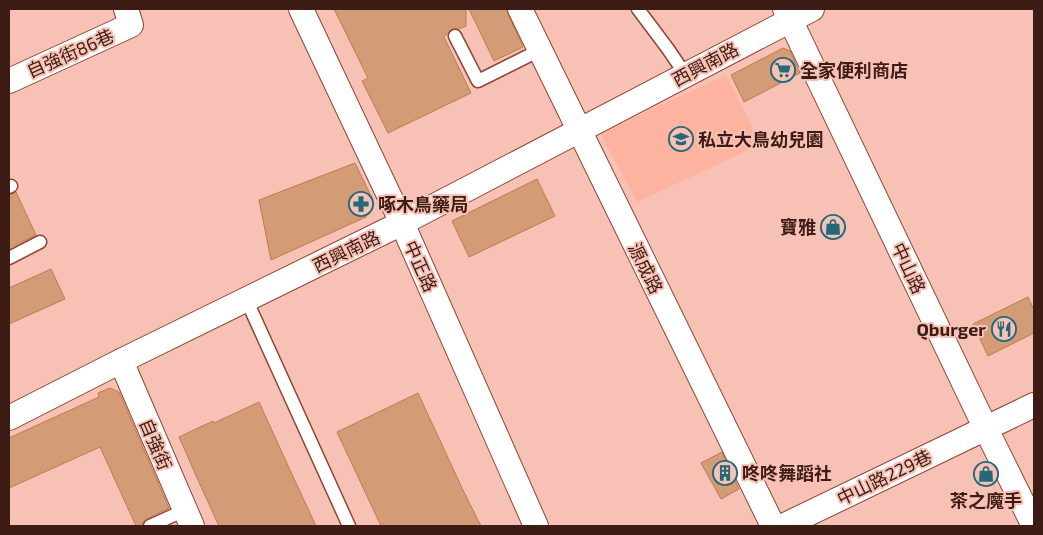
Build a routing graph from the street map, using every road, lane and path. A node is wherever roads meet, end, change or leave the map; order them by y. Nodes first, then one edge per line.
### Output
1 (301, 9) edge
2 (520, 9) edge
3 (638, 9) edge
4 (812, 9) edge
5 (788, 14) edge
6 (128, 17) edge
7 (455, 36) dead end
8 (540, 50) junction
9 (685, 74) junction
10 (9, 80) edge
11 (579, 130) junction
12 (402, 224) junction
13 (40, 242) dead end
14 (9, 258) edge
15 (246, 299) junction
16 (121, 361) junction
17 (1034, 405) edge
18 (9, 418) edge
19 (985, 427) junction
20 (188, 518) edge
21 (785, 525) edge
22 (150, 526) edge
23 (349, 526) edge
24 (536, 526) edge
25 (1034, 526) edge

1 - 12 street, 中正路
2 - 8 street, 源成路
3 - 9 lane
4 - 5 street, 西興南路
5 - 9 street, 西興南路
5 - 19 street, 中山路
6 - 10 street, 自強街86巷
7 - 8 lane
8 - 11 street, 源成路
9 - 11 street, 西興南路
11 - 12 street, 西興南路
11 - 21 street, 源成路
12 - 15 street, 西興南路
12 - 24 street, 中正路
13 - 14 lane
15 - 16 street, 西興南路
15 - 23 lane
16 - 18 street, 西興南路
16 - 20 street, 自強街
17 - 19 street, 中山路229巷
19 - 21 street, 中山路229巷
19 - 25 street, 中山路
20 - 22 lane

